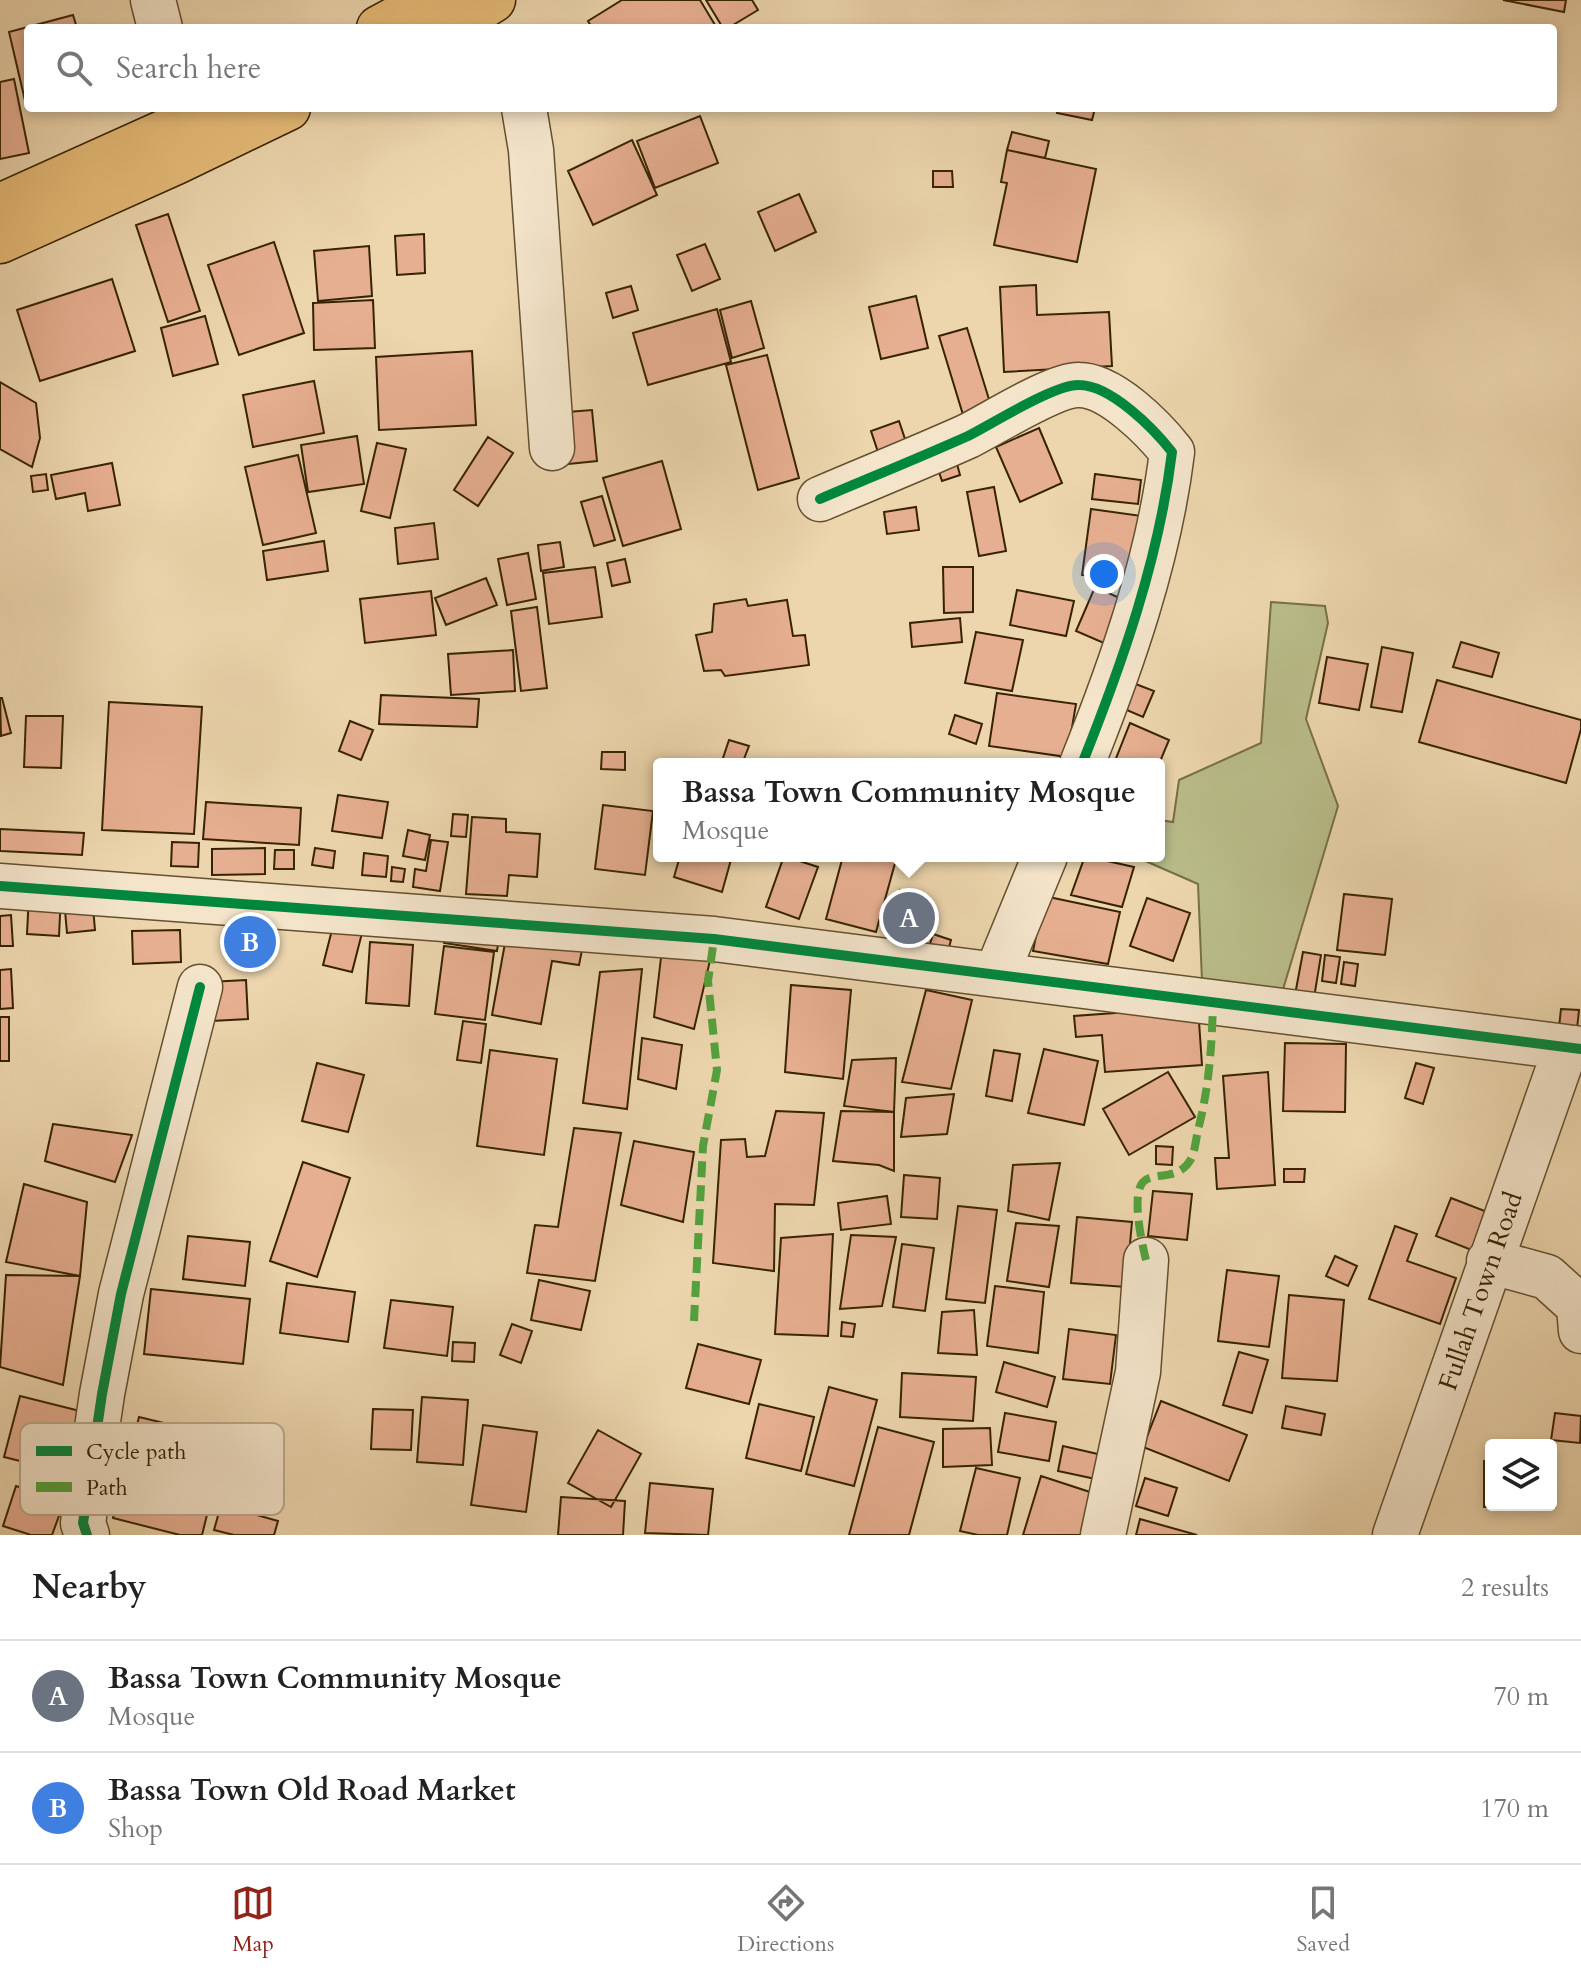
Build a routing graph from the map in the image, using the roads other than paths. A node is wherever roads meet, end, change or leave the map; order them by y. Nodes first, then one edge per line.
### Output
1 (153, 0) edge
2 (431, 0) edge
3 (494, 0) edge
4 (159, 24) edge
5 (386, 24) edge
6 (455, 24) edge
7 (502, 24) edge
8 (280, 112) edge
9 (525, 112) edge
10 (193, 114) edge
11 (0, 206) edge
12 (0, 241) edge
13 (552, 448) dead end
14 (820, 499) dead end
15 (1084, 758) edge
16 (1043, 862) edge
17 (0, 886) edge
18 (996, 975) junction
19 (200, 987) dead end
20 (1573, 1048) edge
21 (1146, 1260) dead end
22 (1489, 1261) junction
23 (1581, 1331) edge
24 (98, 1423) edge
25 (84, 1515) edge
26 (87, 1535) edge
27 (1103, 1535) edge
28 (1395, 1535) edge

1 - 4 street
2 - 5 highway
3 - 6 highway
3 - 7 street
8 - 12 highway
9 - 13 street
10 - 11 highway
14 - 15 street
16 - 18 street
17 - 18 street
18 - 20 street
19 - 24 street
20 - 22 street, Fullah Town Road
21 - 27 street
22 - 23 street
22 - 28 street, Fullah Town Road
25 - 26 street

